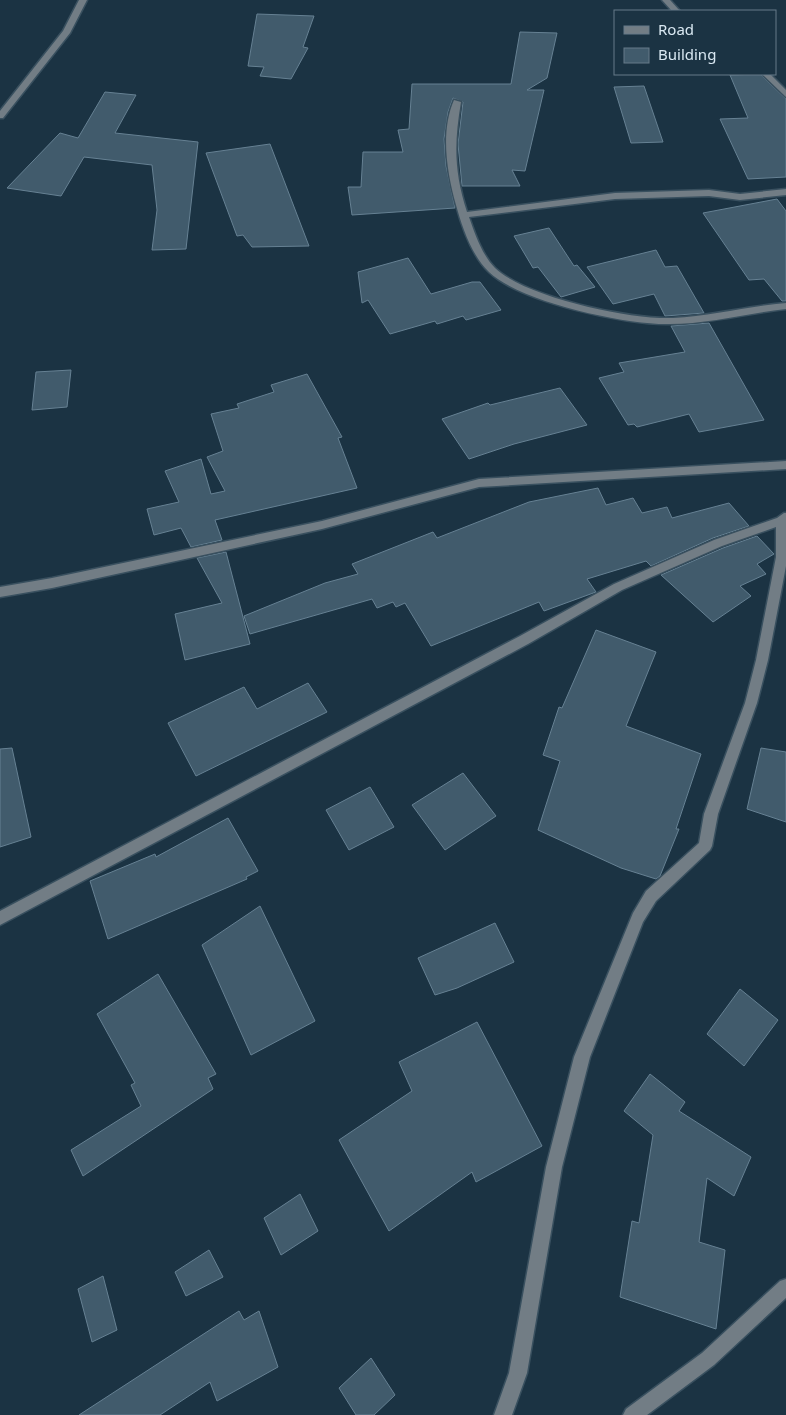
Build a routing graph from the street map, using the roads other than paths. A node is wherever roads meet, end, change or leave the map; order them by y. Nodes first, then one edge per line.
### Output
1 (83, 0) edge
2 (666, 0) edge
3 (675, 10) edge
4 (767, 75) edge
5 (786, 96) edge
6 (458, 102) dead end
7 (0, 116) edge
8 (786, 192) edge
9 (465, 215) junction
10 (786, 306) edge
11 (786, 465) edge
12 (783, 518) edge
13 (0, 592) edge
14 (0, 918) edge
15 (786, 1287) edge
16 (503, 1415) edge
17 (632, 1415) edge

1 - 7 street
2 - 3 street
4 - 5 street
6 - 9 street
8 - 9 street
9 - 10 street
11 - 13 street
12 - 14 street
12 - 16 street
15 - 17 street

